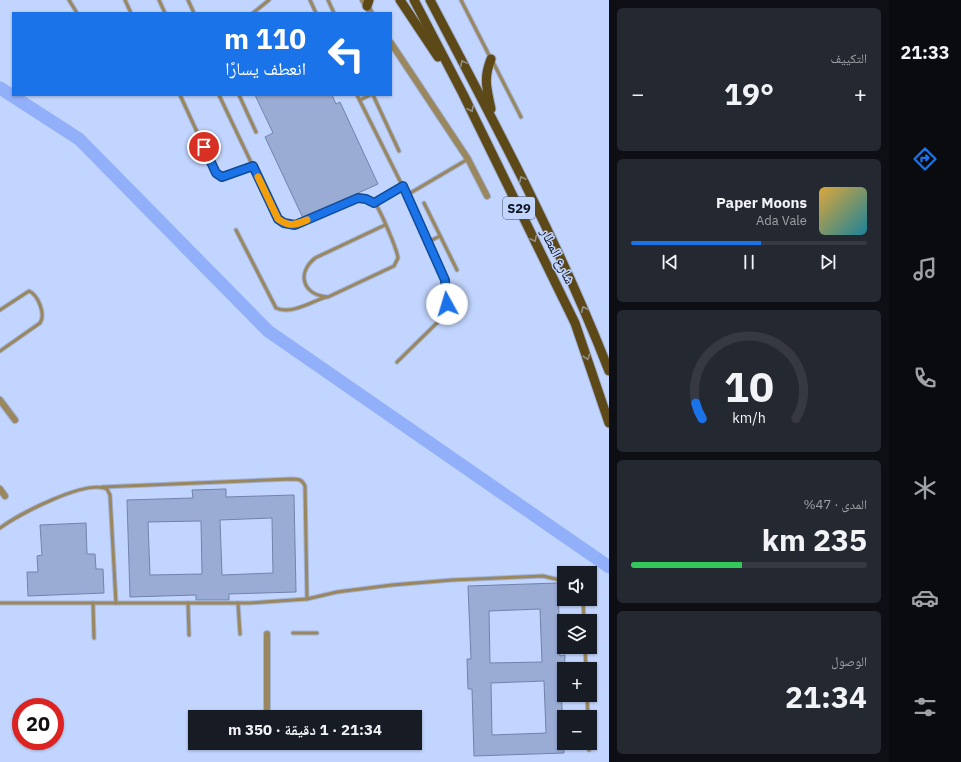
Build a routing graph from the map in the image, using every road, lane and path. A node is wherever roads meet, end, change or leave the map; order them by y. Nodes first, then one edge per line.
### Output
1 (69, 0) edge
2 (125, 0) edge
3 (159, 0) edge
4 (188, 0) edge
5 (269, 0) edge
6 (310, 0) edge
7 (328, 0) edge
8 (400, 0) edge
9 (414, 0) edge
10 (430, 0) edge
11 (461, 0) edge
12 (76, 12) edge
13 (131, 12) edge
14 (165, 12) edge
15 (194, 12) edge
16 (254, 12) edge
17 (316, 12) edge
18 (334, 12) edge
19 (392, 45) edge
20 (491, 59) junction
21 (463, 94) junction
22 (180, 96) edge
23 (219, 96) edge
24 (239, 96) edge
25 (358, 96) edge
26 (370, 96) edge
27 (372, 96) edge
28 (360, 100) junction
29 (521, 116) dead end
30 (494, 122) junction
31 (256, 132) dead end
32 (399, 151) dead end
33 (468, 160) junction
34 (253, 166) junction
35 (403, 186) junction
36 (407, 195) junction
37 (487, 196) dead end
38 (374, 203) junction
39 (424, 203) dead end
40 (385, 225) junction
41 (236, 230) dead end
42 (440, 236) junction
43 (428, 242) junction
44 (456, 270) dead end
45 (328, 297) junction
46 (0, 310) edge
47 (0, 351) edge
48 (397, 362) dead end
49 (609, 371) edge
50 (0, 400) edge
51 (15, 420) dead end
52 (609, 423) edge
53 (102, 487) junction
54 (0, 489) edge
55 (5, 496) dead end
56 (0, 528) edge
57 (557, 579) edge
58 (307, 599) junction
59 (0, 603) edge
60 (93, 603) junction
61 (116, 603) junction
62 (188, 603) junction
63 (238, 603) junction
64 (293, 633) dead end
65 (317, 633) dead end
66 (240, 634) dead end
67 (267, 634) dead end
68 (189, 635) dead end
69 (94, 638) dead end
70 (267, 710) edge

1 - 12 lane
2 - 13 lane
3 - 14 lane
4 - 15 lane
5 - 16 lane
6 - 17 lane
7 - 18 lane
8 - 21 main road
9 - 21 main road, شارع المطار / S29
30 -> 10 main road, شارع المطار / S29
11 - 20 lane
19 - 33 street
20 - 29 lane
20 - 30 main road
21 -> 52 main road, شارع المطار / S29
22 - 34 lane
23 - 34 lane
24 - 31 lane
25 - 28 lane
26 - 28 lane
27 - 32 lane
28 - 35 lane
49 -> 30 main road, شارع المطار / S29
33 - 36 lane
33 - 37 street
34 - 38 lane
35 - 36 lane
35 - 38 lane
36 - 43 lane
38 - 40 lane
39 - 42 lane
40 - 45 lane
40 - 45 lane
41 - 45 lane
42 - 43 lane
42 - 44 lane
43 - 48 lane
46 - 47 lane
50 - 51 street
53 - 56 lane
53 - 58 lane
53 - 61 lane
54 - 55 street
57 - 58 lane
58 - 63 lane
59 - 60 lane
60 - 61 lane
60 - 69 lane
61 - 62 lane
62 - 63 lane
62 - 68 lane
63 - 66 lane
64 - 65 lane
67 - 70 street

